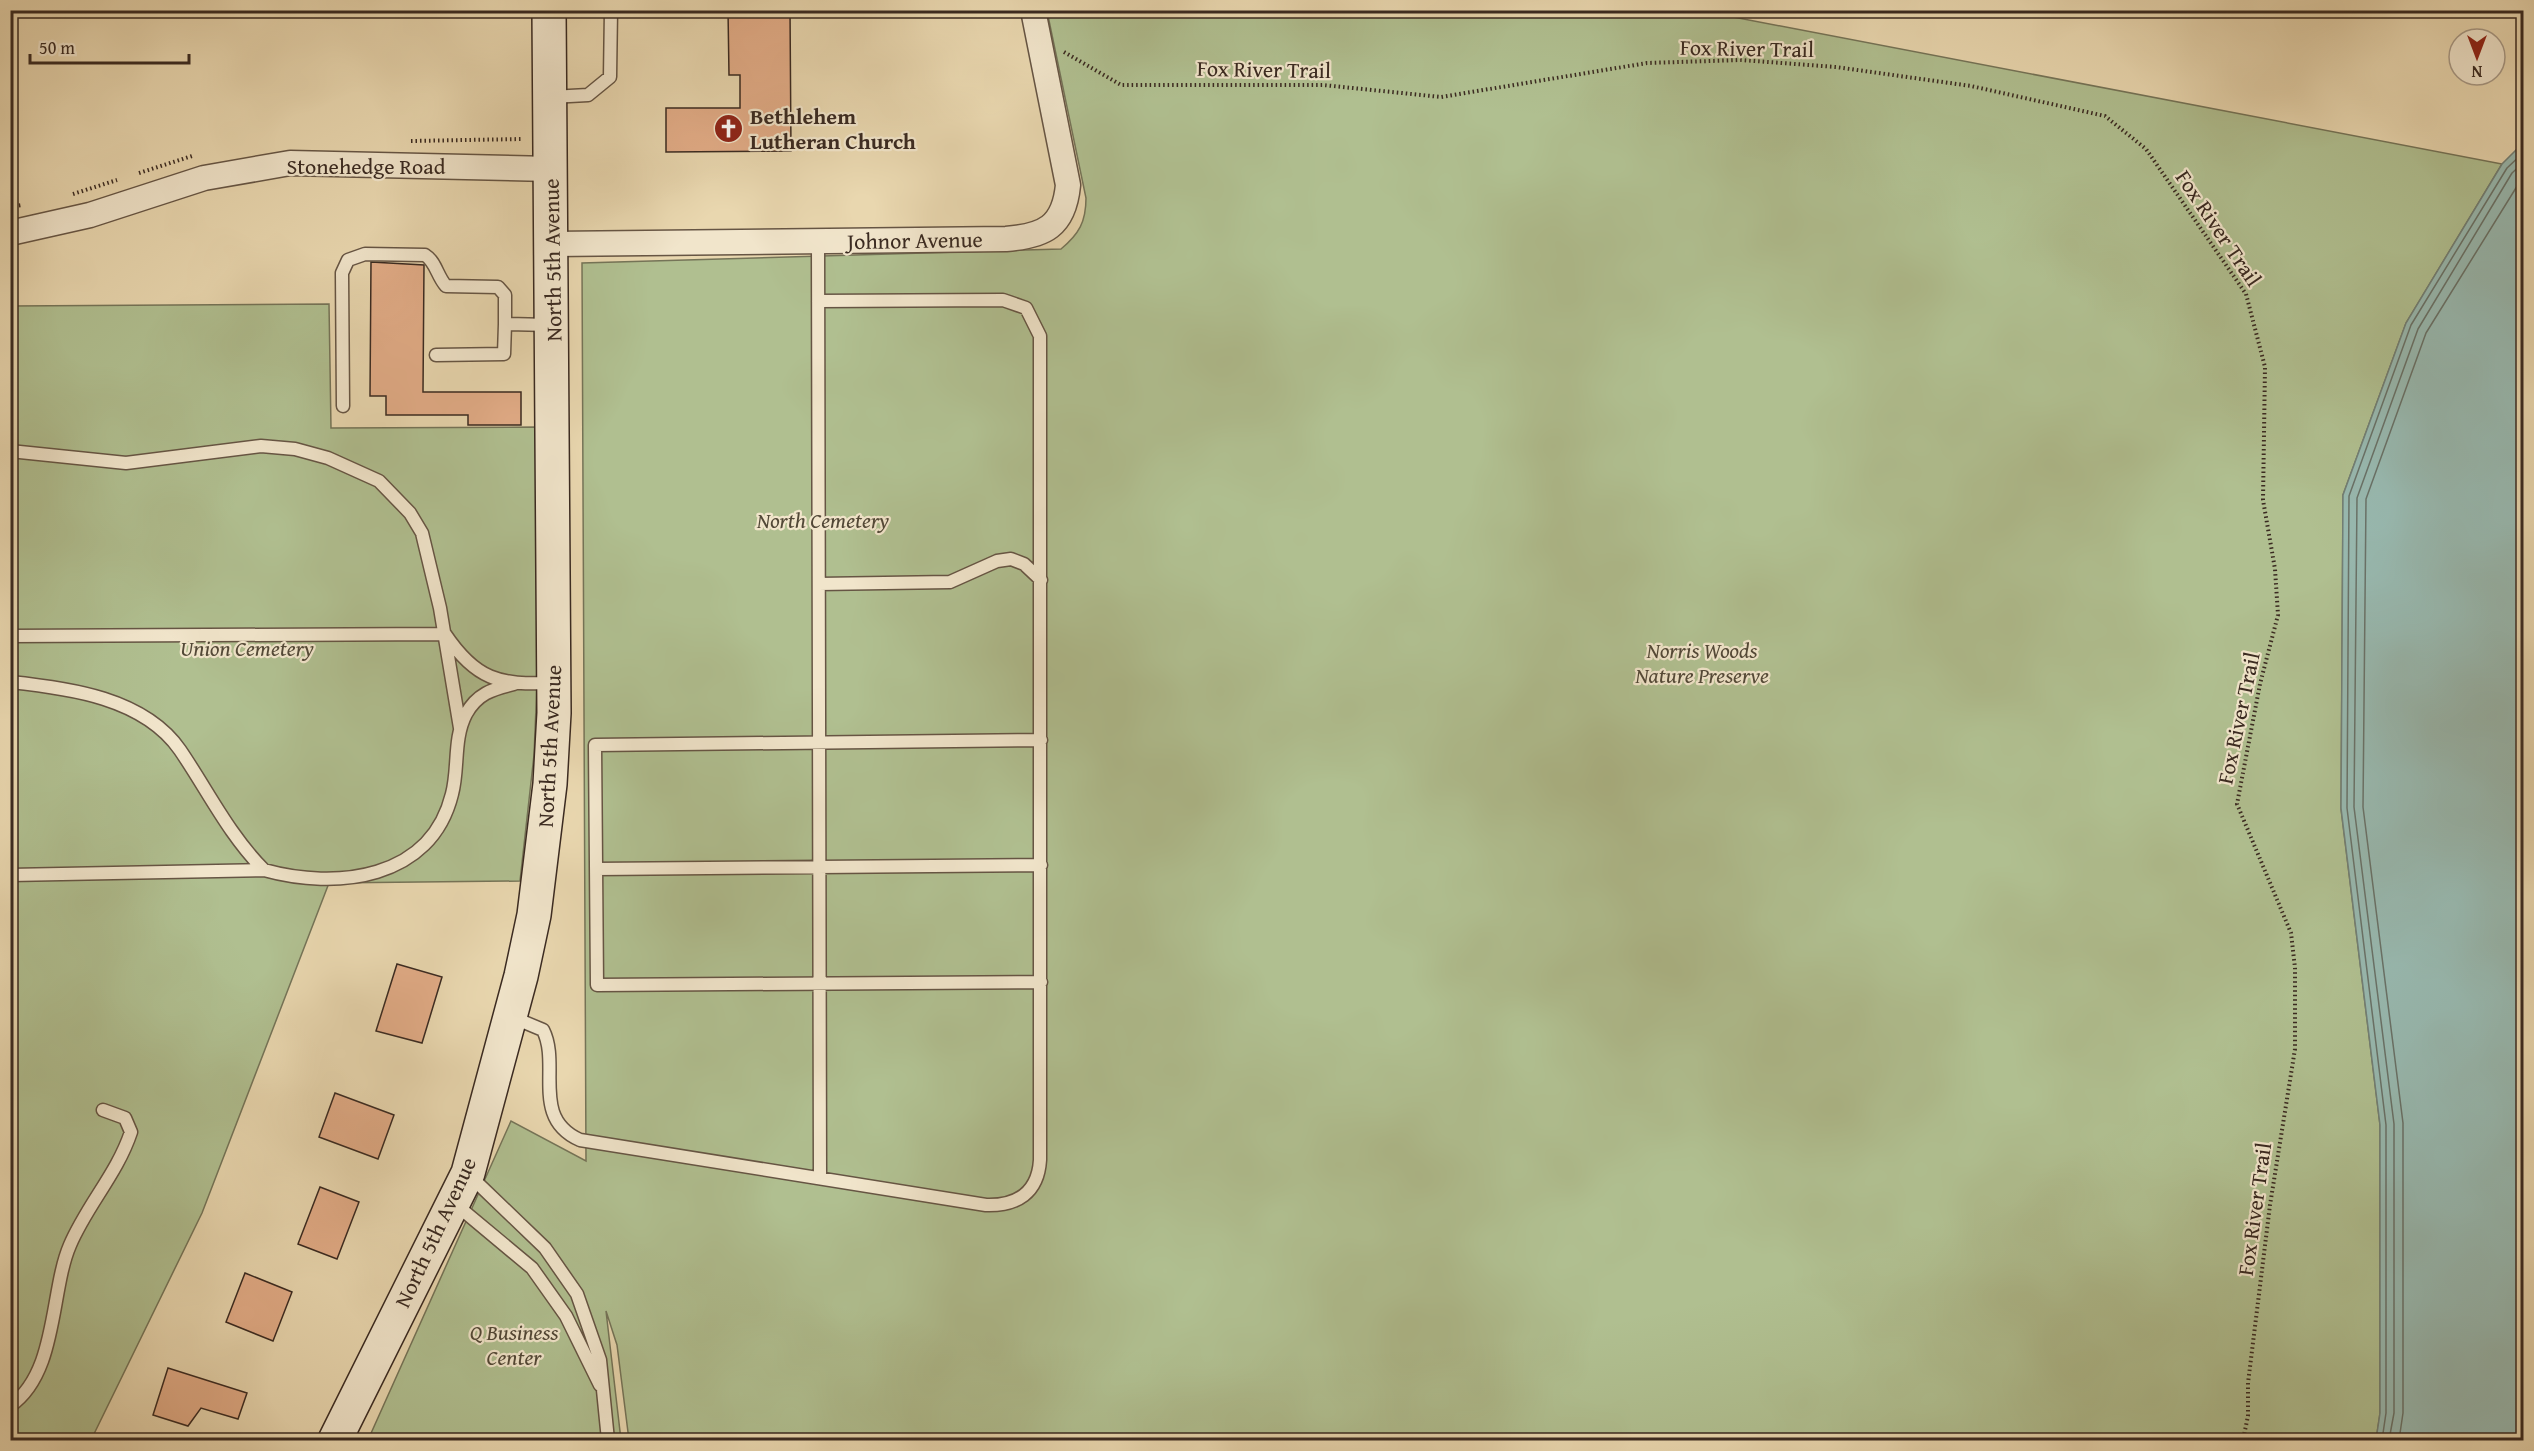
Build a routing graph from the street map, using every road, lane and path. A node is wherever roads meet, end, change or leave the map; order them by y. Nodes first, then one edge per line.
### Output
1 (549, 10) edge
2 (611, 10) edge
3 (1033, 10) edge
4 (1042, 49) junction
5 (550, 97) junction
6 (550, 169) junction
7 (10, 232) edge
8 (818, 242) junction
9 (553, 244) junction
10 (818, 301) junction
11 (506, 324) junction
12 (553, 325) junction
13 (436, 356) dead end
14 (343, 406) dead end
15 (13, 453) edge
16 (1041, 580) junction
17 (819, 584) junction
18 (445, 634) junction
19 (10, 636) edge
20 (11, 682) edge
21 (554, 683) junction
22 (514, 684) junction
23 (460, 728) junction
24 (1041, 740) junction
25 (819, 741) junction
26 (1041, 866) junction
27 (819, 867) junction
28 (596, 869) junction
29 (264, 870) junction
30 (10, 875) edge
31 (820, 982) junction
32 (1041, 982) junction
33 (511, 1017) junction
34 (103, 1110) dead end
35 (468, 1173) junction
36 (820, 1178) junction
37 (454, 1203) junction
38 (603, 1392) junction
39 (10, 1406) edge
40 (335, 1440) edge
41 (608, 1440) edge
42 (2243, 1440) edge

1 - 5 main road, North 5th Avenue
2 - 5 lane
3 - 4 street, Johnor Avenue
4 - 8 street, Johnor Avenue
4 - 42 path, Fox River Trail
5 - 6 main road, North 5th Avenue
6 - 7 street, Stonehedge Road
6 - 9 main road, North 5th Avenue
8 - 9 street, Johnor Avenue
8 - 10 lane
9 - 12 main road, North 5th Avenue
10 - 16 lane
10 - 17 lane
11 - 12 lane
11 - 13 lane
11 - 14 lane
12 - 21 main road, North 5th Avenue
15 - 18 lane
16 - 17 lane
16 - 24 lane
17 - 25 lane
18 - 19 lane
18 - 22 lane
18 - 23 lane
20 - 29 lane
21 - 22 lane
21 - 33 main road, North 5th Avenue
22 - 23 lane
23 - 29 lane
24 - 25 lane
24 - 26 lane
25 - 27 lane
25 - 28 lane
26 - 27 lane
26 - 32 lane
27 - 28 lane
27 - 31 lane
28 - 31 lane
29 - 30 lane
31 - 32 lane
31 - 36 lane
32 - 36 lane
33 - 35 main road, North 5th Avenue
33 - 36 lane
34 - 39 lane
35 - 37 main road, North 5th Avenue
35 - 38 lane
37 - 38 lane
37 - 40 main road, North 5th Avenue
38 - 41 lane

